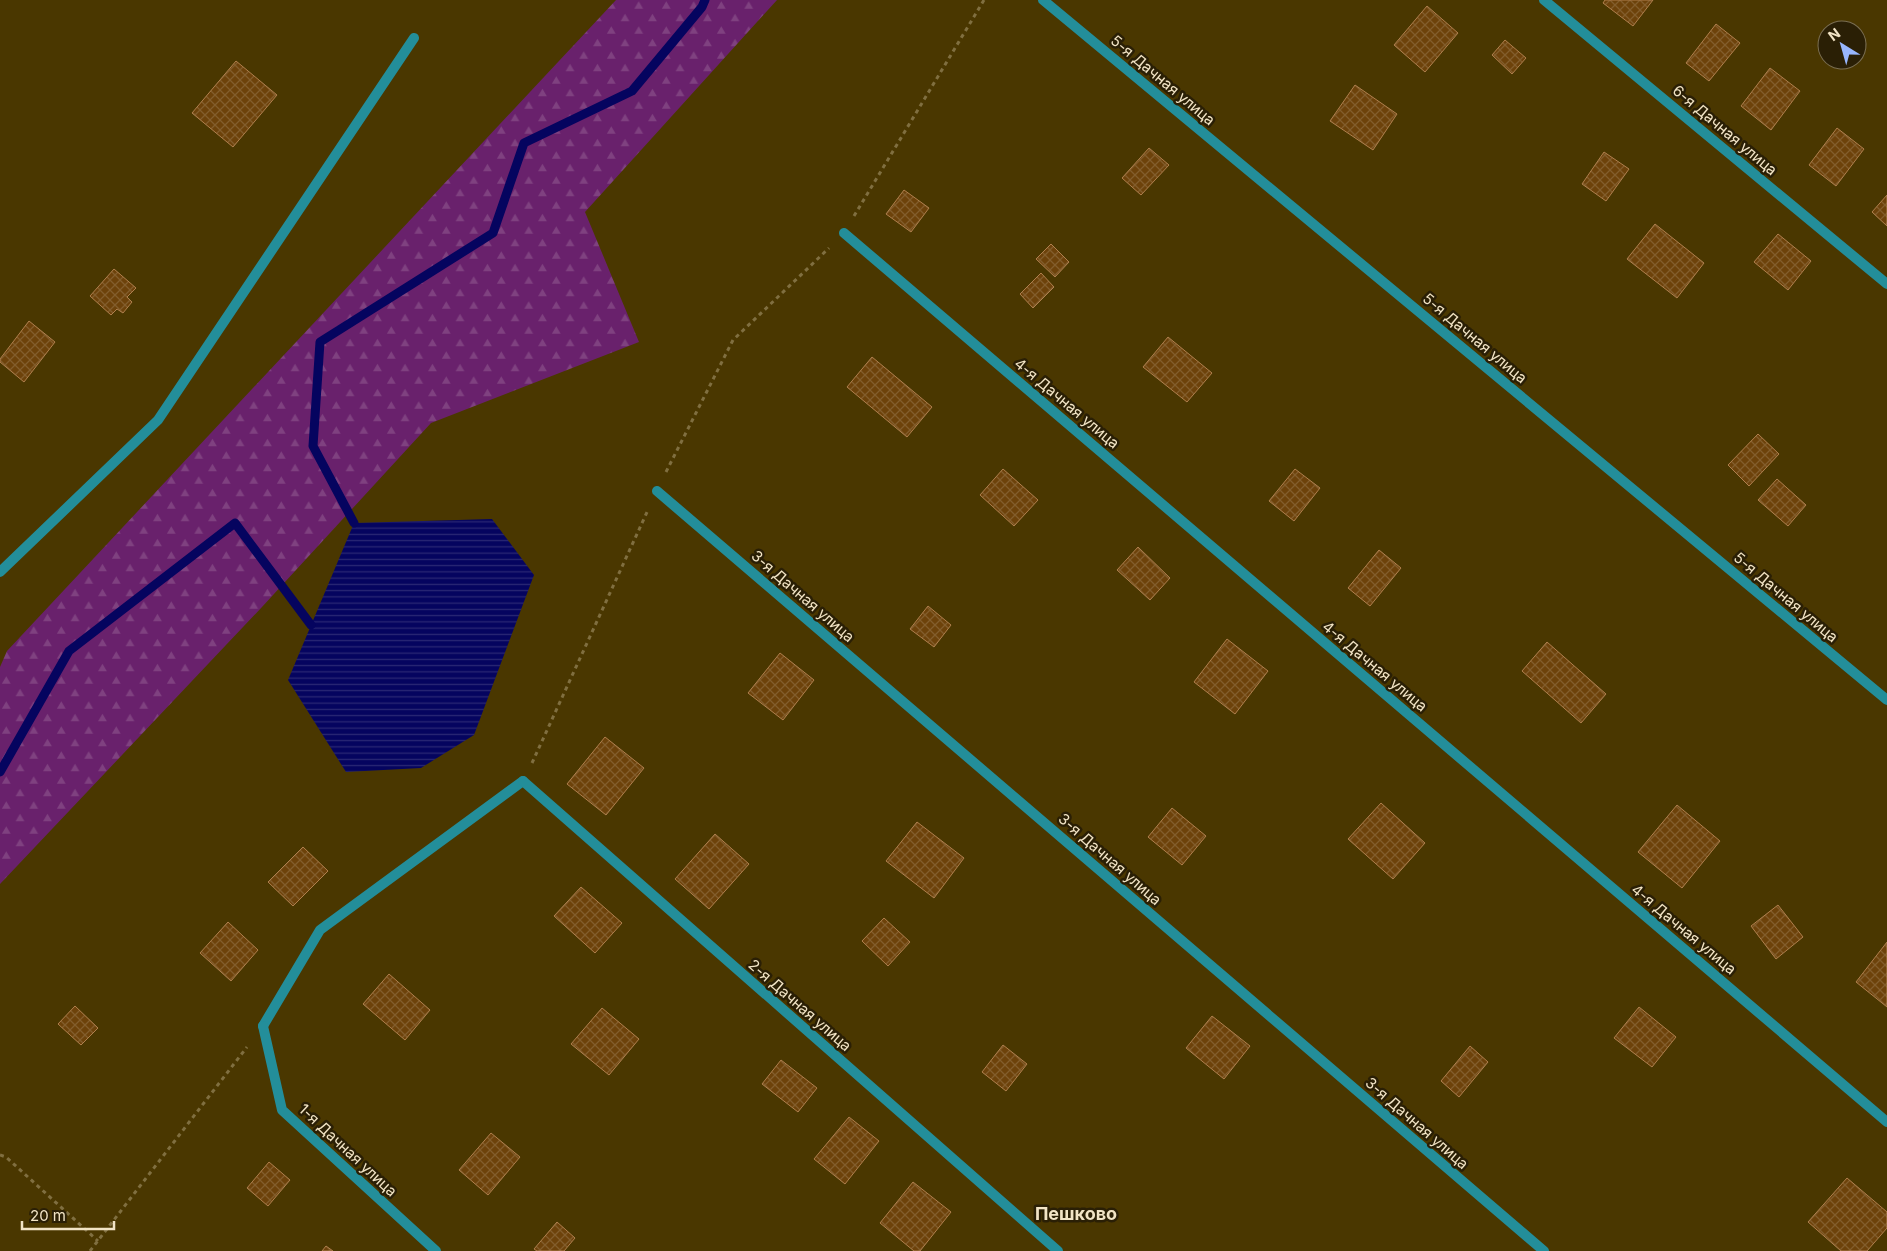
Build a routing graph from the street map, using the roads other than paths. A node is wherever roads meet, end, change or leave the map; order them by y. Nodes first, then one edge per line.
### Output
1 (1043, 0) edge
2 (1544, 0) edge
3 (414, 38) dead end
4 (844, 233) road end
5 (1887, 284) edge
6 (657, 491) road end
7 (0, 572) edge
8 (1887, 700) edge
9 (523, 781) joint
10 (1887, 1122) edge
11 (436, 1251) edge
12 (1058, 1251) edge
13 (1544, 1251) edge

1 - 8 street, 5-я Дачная улица
2 - 5 street, 6-я Дачная улица
3 - 7 street
4 - 10 street, 4-я Дачная улица
6 - 13 street, 3-я Дачная улица
9 - 11 street, 1-я Дачная улица
9 - 12 street, 2-я Дачная улица

